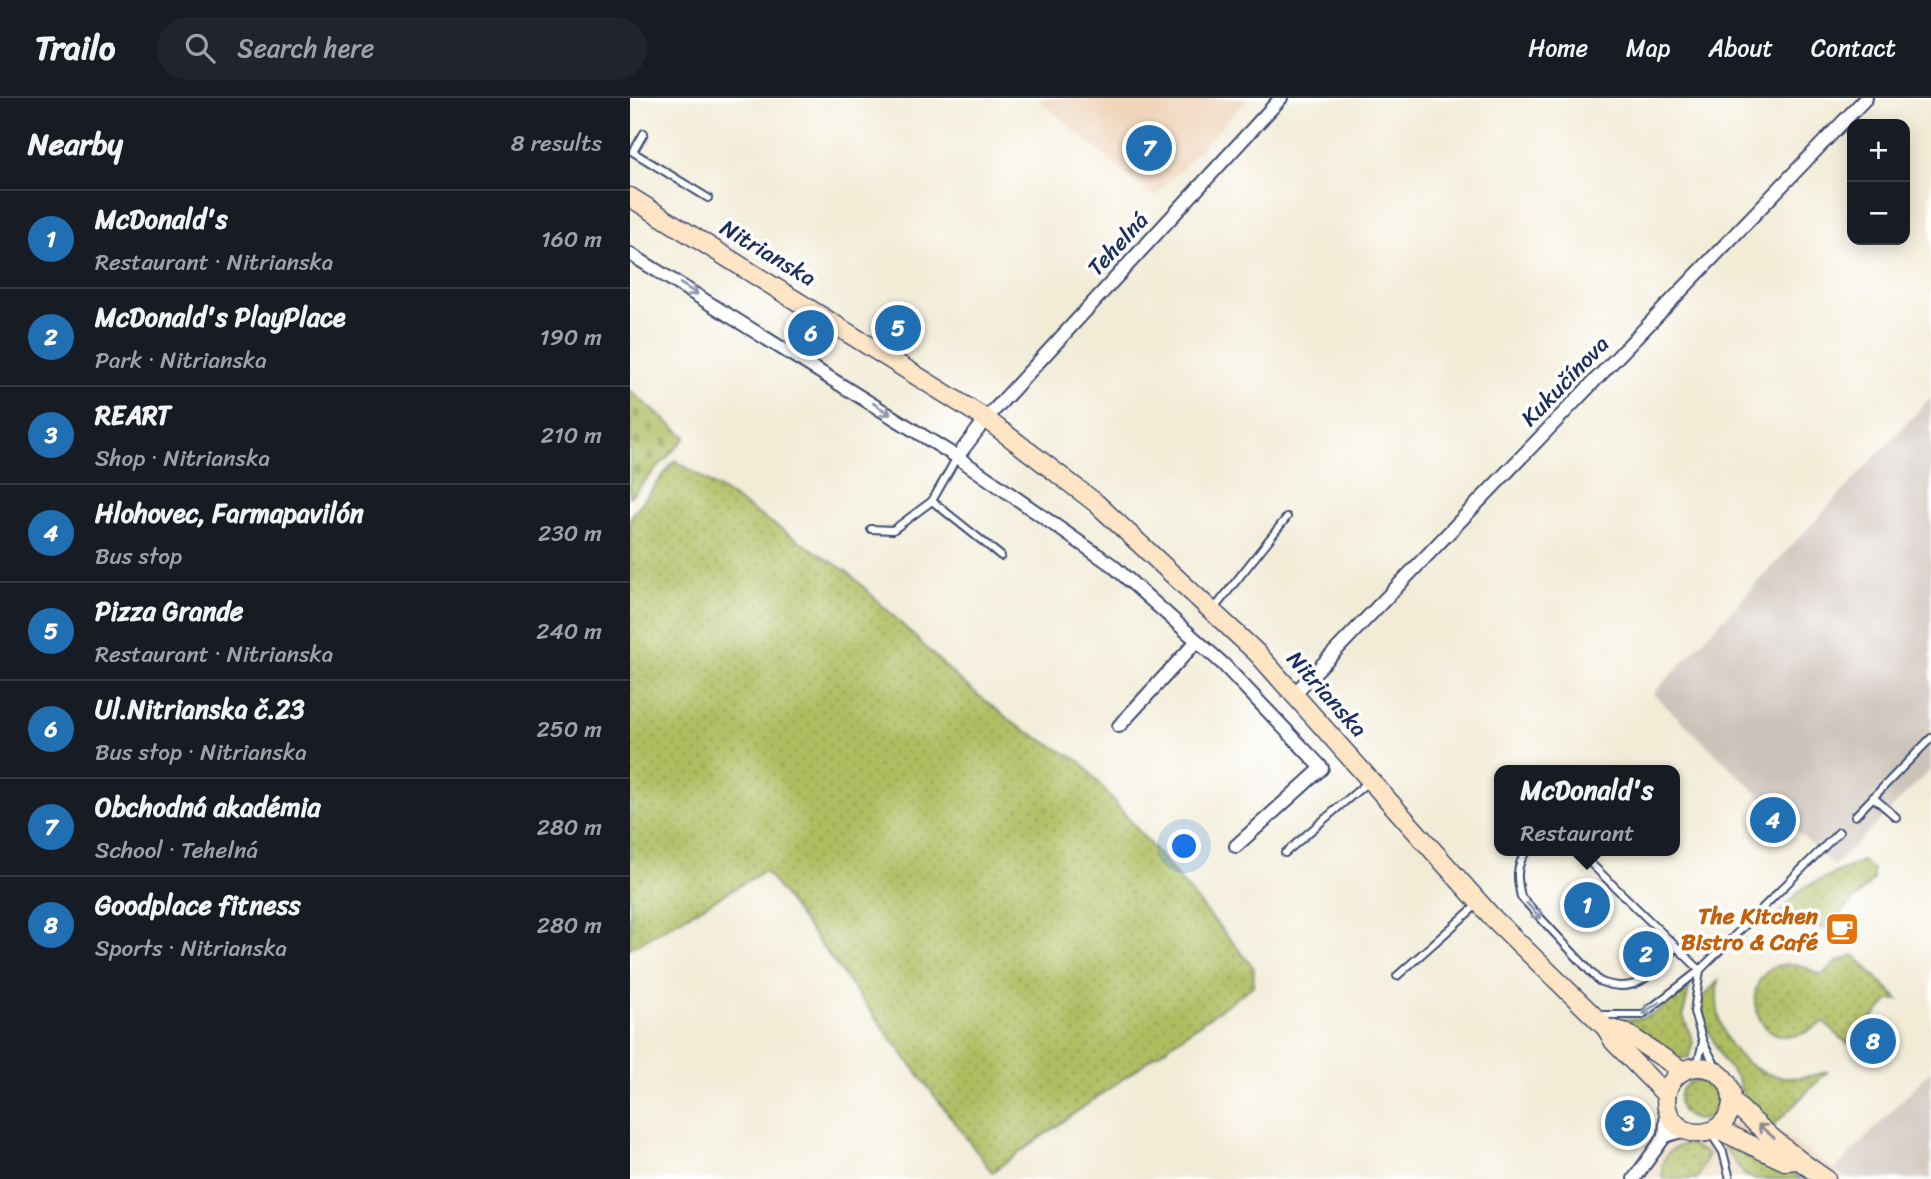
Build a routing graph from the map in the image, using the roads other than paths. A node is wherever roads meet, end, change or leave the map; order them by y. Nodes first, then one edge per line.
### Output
1 (1281, 98) edge
2 (1866, 98) edge
3 (644, 133) dead end
4 (630, 197) edge
5 (708, 198) dead end
6 (630, 254) edge
7 (986, 419) junction
8 (957, 457) junction
9 (932, 502) junction
10 (1287, 517) dead end
11 (871, 529) dead end
12 (1001, 556) dead end
13 (1213, 610) junction
14 (1197, 641) junction
15 (1295, 693) junction
16 (1119, 726) dead end
17 (1931, 738) edge
18 (1371, 779) junction
19 (1873, 797) junction
20 (1855, 816) dead end
21 (1896, 817) dead end
22 (1839, 832) dead end
23 (1236, 845) dead end
24 (1285, 853) dead end
25 (1523, 856) edge
26 (1583, 856) edge
27 (1479, 903) junction
28 (1676, 947) junction
29 (1700, 970) junction
30 (1397, 976) dead end
31 (1591, 1015) junction
32 (1606, 1028) junction
33 (1703, 1042) junction
34 (1690, 1069) junction
35 (1720, 1074) junction
36 (1733, 1102) junction
37 (1666, 1103) junction
38 (1684, 1130) junction
39 (1713, 1130) junction
40 (1665, 1136) junction
41 (1797, 1160) junction
42 (1817, 1176) edge
43 (1634, 1179) edge
44 (1730, 1179) edge

1 - 7 street, Tehelná
2 - 15 street, Kukučínova
3 - 5 lane
4 - 7 main road, Nitrianska
6 -> 8 street
7 - 8 street
7 - 13 main road, Nitrianska
8 - 9 lane
8 - 14 street
9 - 11 lane
9 - 12 lane
10 - 13 lane
13 - 15 main road, Nitrianska
14 - 16 street
14 - 23 street
15 - 18 main road, Nitrianska
17 - 19 lane
18 - 24 lane
18 - 27 main road, Nitrianska
19 - 20 lane
19 - 21 lane
22 - 29 lane
25 -> 28 lane
26 - 28 lane
27 - 30 lane
27 - 31 main road, Nitrianska
28 - 29 lane
29 -> 31 lane
29 - 33 lane
31 - 32 main road, Nitrianska
32 - 34 main road, Nitrianska
32 - 37 main road, Nitrianska
33 - 34 lane
33 - 35 lane
34 - 35 main road, Nitrianska
34 - 37 main road
35 - 36 main road
36 - 39 main road
41 -> 36 main road
37 - 38 main road, Nitrianska
37 - 40 street
38 - 39 main road
38 - 40 street
39 - 41 main road
39 - 44 lane
40 - 43 street
41 - 42 main road

